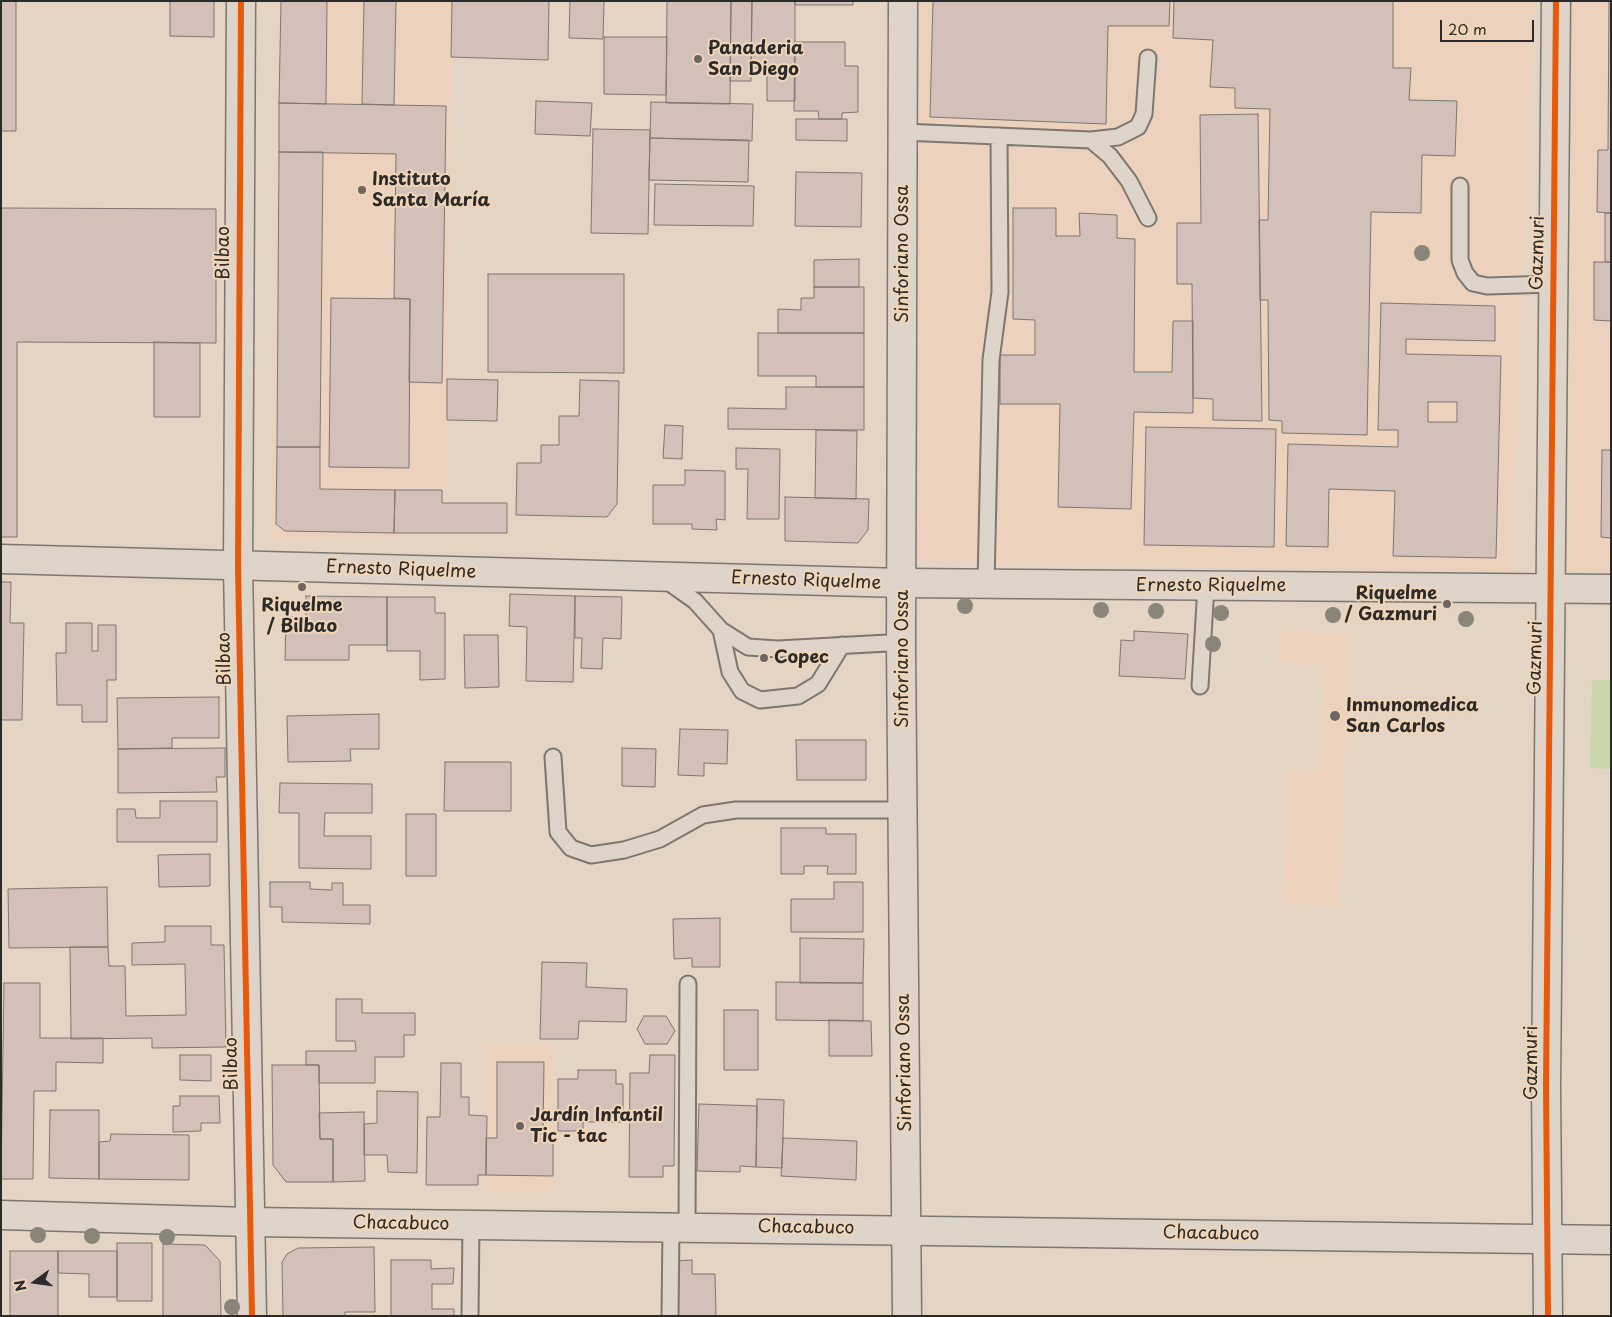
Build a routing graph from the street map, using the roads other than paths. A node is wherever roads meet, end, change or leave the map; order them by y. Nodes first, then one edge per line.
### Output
1 (241, 1) edge
2 (903, 1) edge
3 (1556, 1) edge
4 (1148, 58) dead end
5 (904, 132) junction
6 (999, 136) junction
7 (1091, 140) junction
8 (1460, 186) dead end
9 (1148, 218) dead end
10 (1553, 284) junction
11 (1, 559) edge
12 (238, 566) junction
13 (661, 577) junction
14 (903, 583) junction
15 (986, 584) junction
16 (1206, 586) junction
17 (1552, 588) junction
18 (1611, 589) edge
19 (721, 630) junction
20 (842, 645) junction
21 (901, 645) junction
22 (1200, 686) dead end
23 (553, 757) dead end
24 (902, 810) junction
25 (688, 984) dead end
26 (1, 1215) edge
27 (250, 1222) junction
28 (471, 1224) junction
29 (679, 1227) junction
30 (906, 1229) junction
31 (1548, 1240) junction
32 (1611, 1240) edge
33 (252, 1316) edge
34 (470, 1316) edge
35 (670, 1316) edge
36 (907, 1316) edge
37 (1548, 1316) edge

1 - 12 street, Bilbao
2 - 5 street, Sinforiano Ossa
3 - 10 street, Gazmuri
4 - 7 lane
5 - 6 lane
5 - 14 street, Sinforiano Ossa
6 - 7 lane
6 - 15 lane
7 - 9 lane
8 - 10 lane
10 - 17 street, Gazmuri
11 - 12 street, Ernesto Riquelme
12 - 13 street, Ernesto Riquelme
12 - 27 street, Bilbao
13 - 14 street, Ernesto Riquelme
13 - 19 lane
14 - 15 street, Ernesto Riquelme
14 - 21 street, Sinforiano Ossa
15 - 16 street, Ernesto Riquelme
16 - 17 street, Ernesto Riquelme
16 - 22 lane
17 - 18 street, Ernesto Riquelme
17 - 31 street, Gazmuri
19 - 20 lane
19 - 20 lane
20 - 21 lane
21 - 24 street, Sinforiano Ossa
23 - 24 lane
24 - 30 street, Sinforiano Ossa
25 - 29 lane
26 - 27 street, Chacabuco
27 - 28 street, Chacabuco
27 - 33 street, Bilbao
28 - 29 street, Chacabuco
28 - 34 lane
29 - 30 street, Chacabuco
29 - 35 lane
30 - 31 street, Chacabuco
30 - 36 street, Sinforiano Ossa
31 - 32 street, Chacabuco
31 - 37 street, Gazmuri

